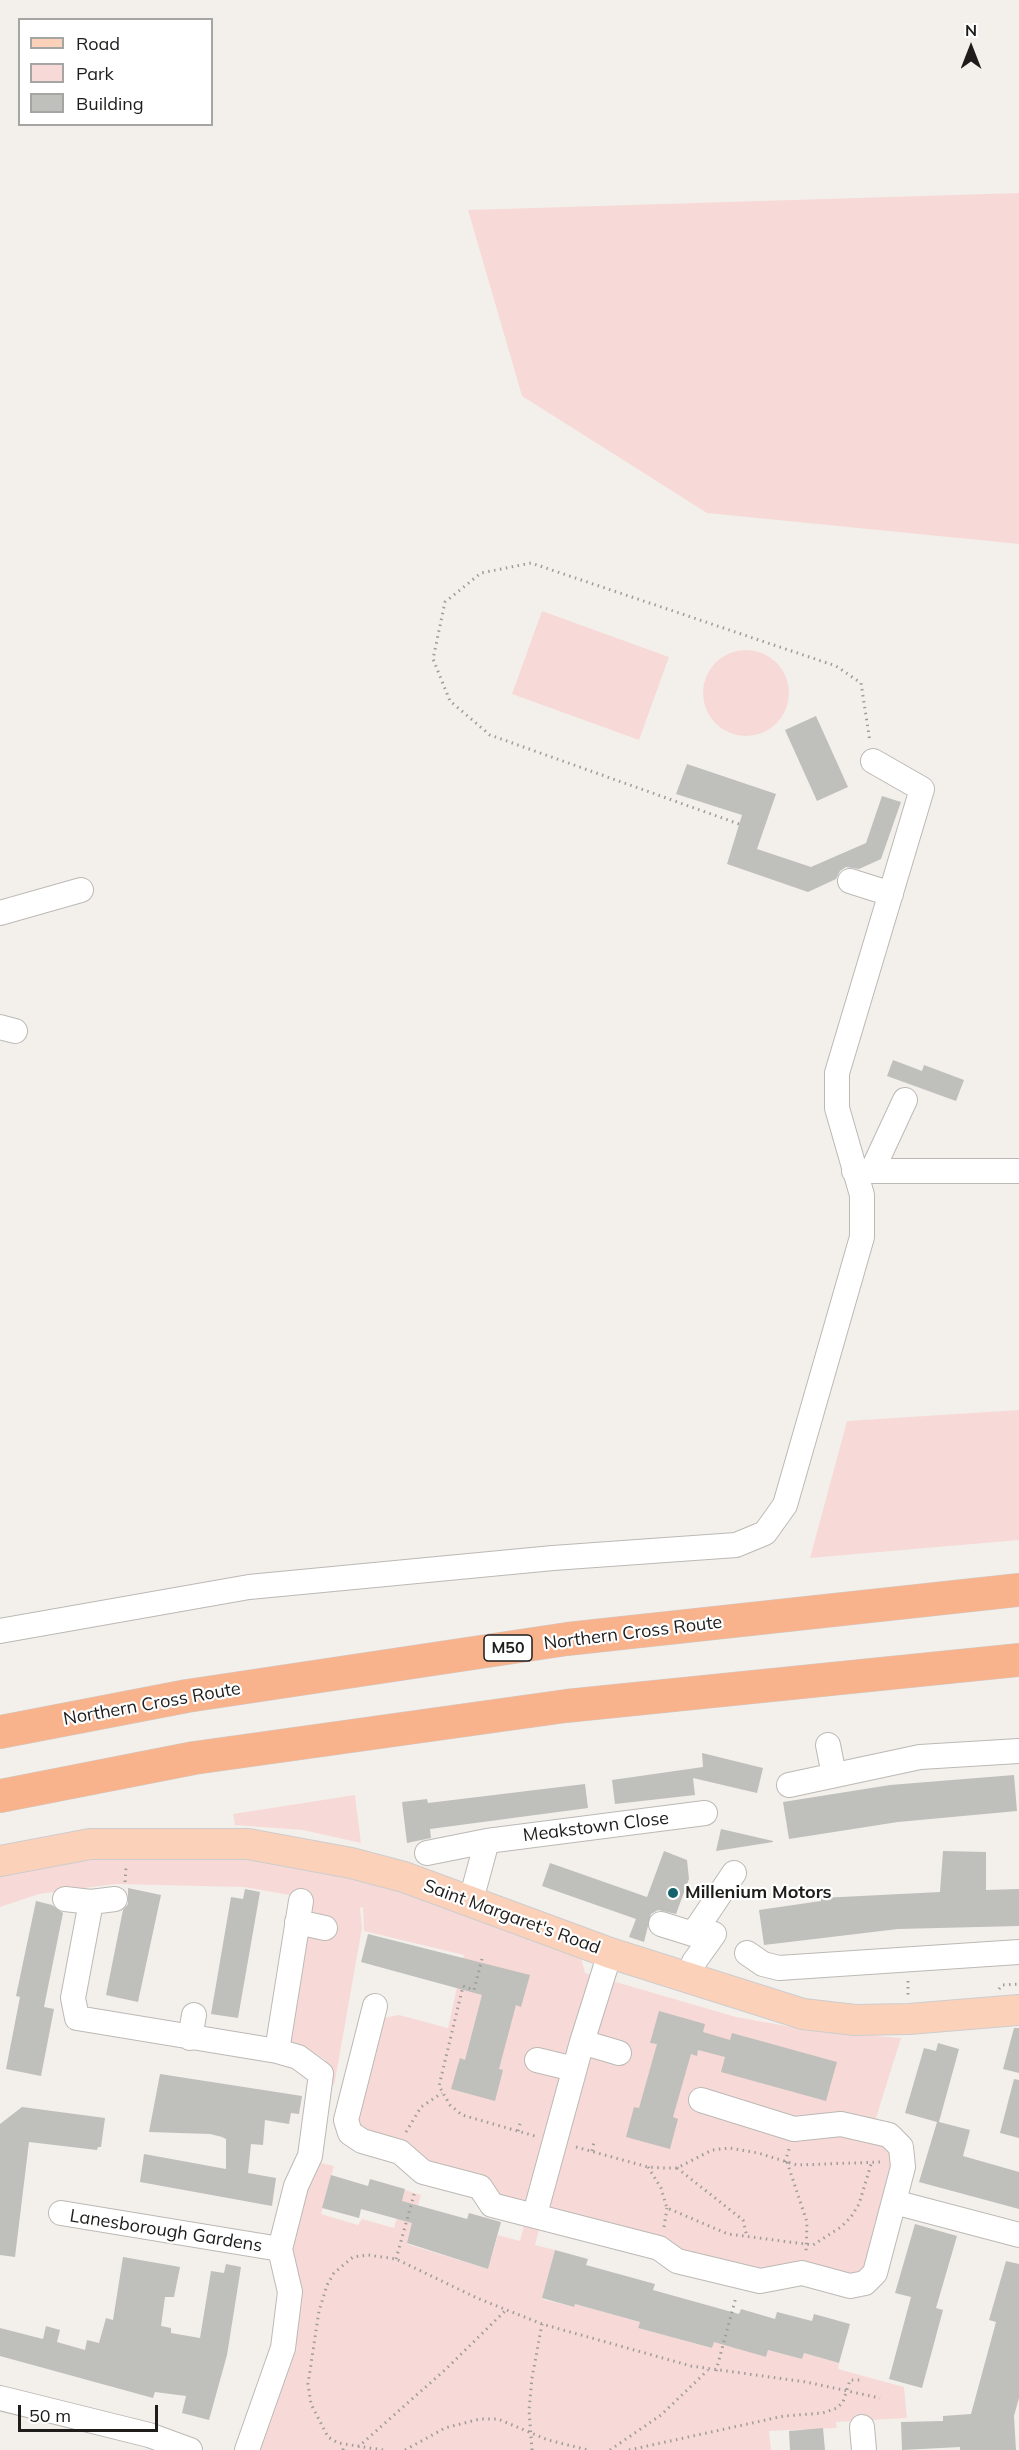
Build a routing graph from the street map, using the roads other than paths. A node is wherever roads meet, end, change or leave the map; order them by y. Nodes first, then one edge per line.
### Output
1 (873, 761) road end
2 (850, 881) dead end
3 (81, 890) dead end
4 (891, 894) junction
5 (0, 913) edge
6 (905, 1100) dead end
7 (863, 1171) junction
8 (1019, 1171) edge
9 (1019, 1590) edge
10 (0, 1631) edge
11 (1019, 1660) edge
12 (0, 1732) edge
13 (828, 1745) dead end
14 (1019, 1751) edge
15 (834, 1775) junction
16 (789, 1785) dead end
17 (0, 1796) edge
18 (705, 1813) dead end
19 (487, 1841) junction
20 (426, 1853) dead end
21 (0, 1861) edge
22 (734, 1873) dead end
23 (65, 1899) dead end
24 (115, 1899) dead end
25 (471, 1900) junction
26 (91, 1902) junction
27 (661, 1923) dead end
28 (326, 1928) dead end
29 (703, 1940) junction
30 (1019, 1952) edge
31 (610, 1953) junction
32 (747, 1953) dead end
33 (688, 1978) junction
34 (1010, 1997) edge
35 (375, 2006) dead end
36 (582, 2042) junction
37 (277, 2051) junction
38 (619, 2053) dead end
39 (537, 2060) dead end
40 (574, 2069) junction
41 (701, 2100) dead end
42 (894, 2202) junction
43 (61, 2213) dead end
44 (536, 2214) junction
45 (1019, 2235) edge
46 (280, 2249) junction
47 (0, 2398) edge
48 (190, 2450) edge
49 (247, 2450) edge

1 - 4 street
2 - 4 street
3 - 5 street
4 - 7 street
6 - 7 street
7 - 8 street
7 - 10 street
9 - 12 highway, Northern Cross Route / M50
11 - 17 highway
13 - 15 street
14 - 15 street
15 - 16 street
18 - 19 street, Meakstown Close
19 - 20 street, Meakstown Close
19 - 25 street
21 - 25 main road, Saint Margaret's Road
22 - 29 street
23 - 26 street
24 - 26 street
25 - 31 main road, Saint Margaret's Road
26 - 37 street
27 - 29 street
28 - 37 street
29 - 33 street
30 - 32 street
31 - 33 main road, Saint Margaret's Road
31 - 36 street
33 - 34 main road, Saint Margaret's Road
35 - 44 street
36 - 38 street
36 - 40 street
37 - 46 street
39 - 40 street
40 - 44 street
41 - 42 street
42 - 44 street
42 - 45 street
43 - 46 street, Lanesborough Gardens
46 - 49 street, Lanesborough Gardens
47 - 48 street

